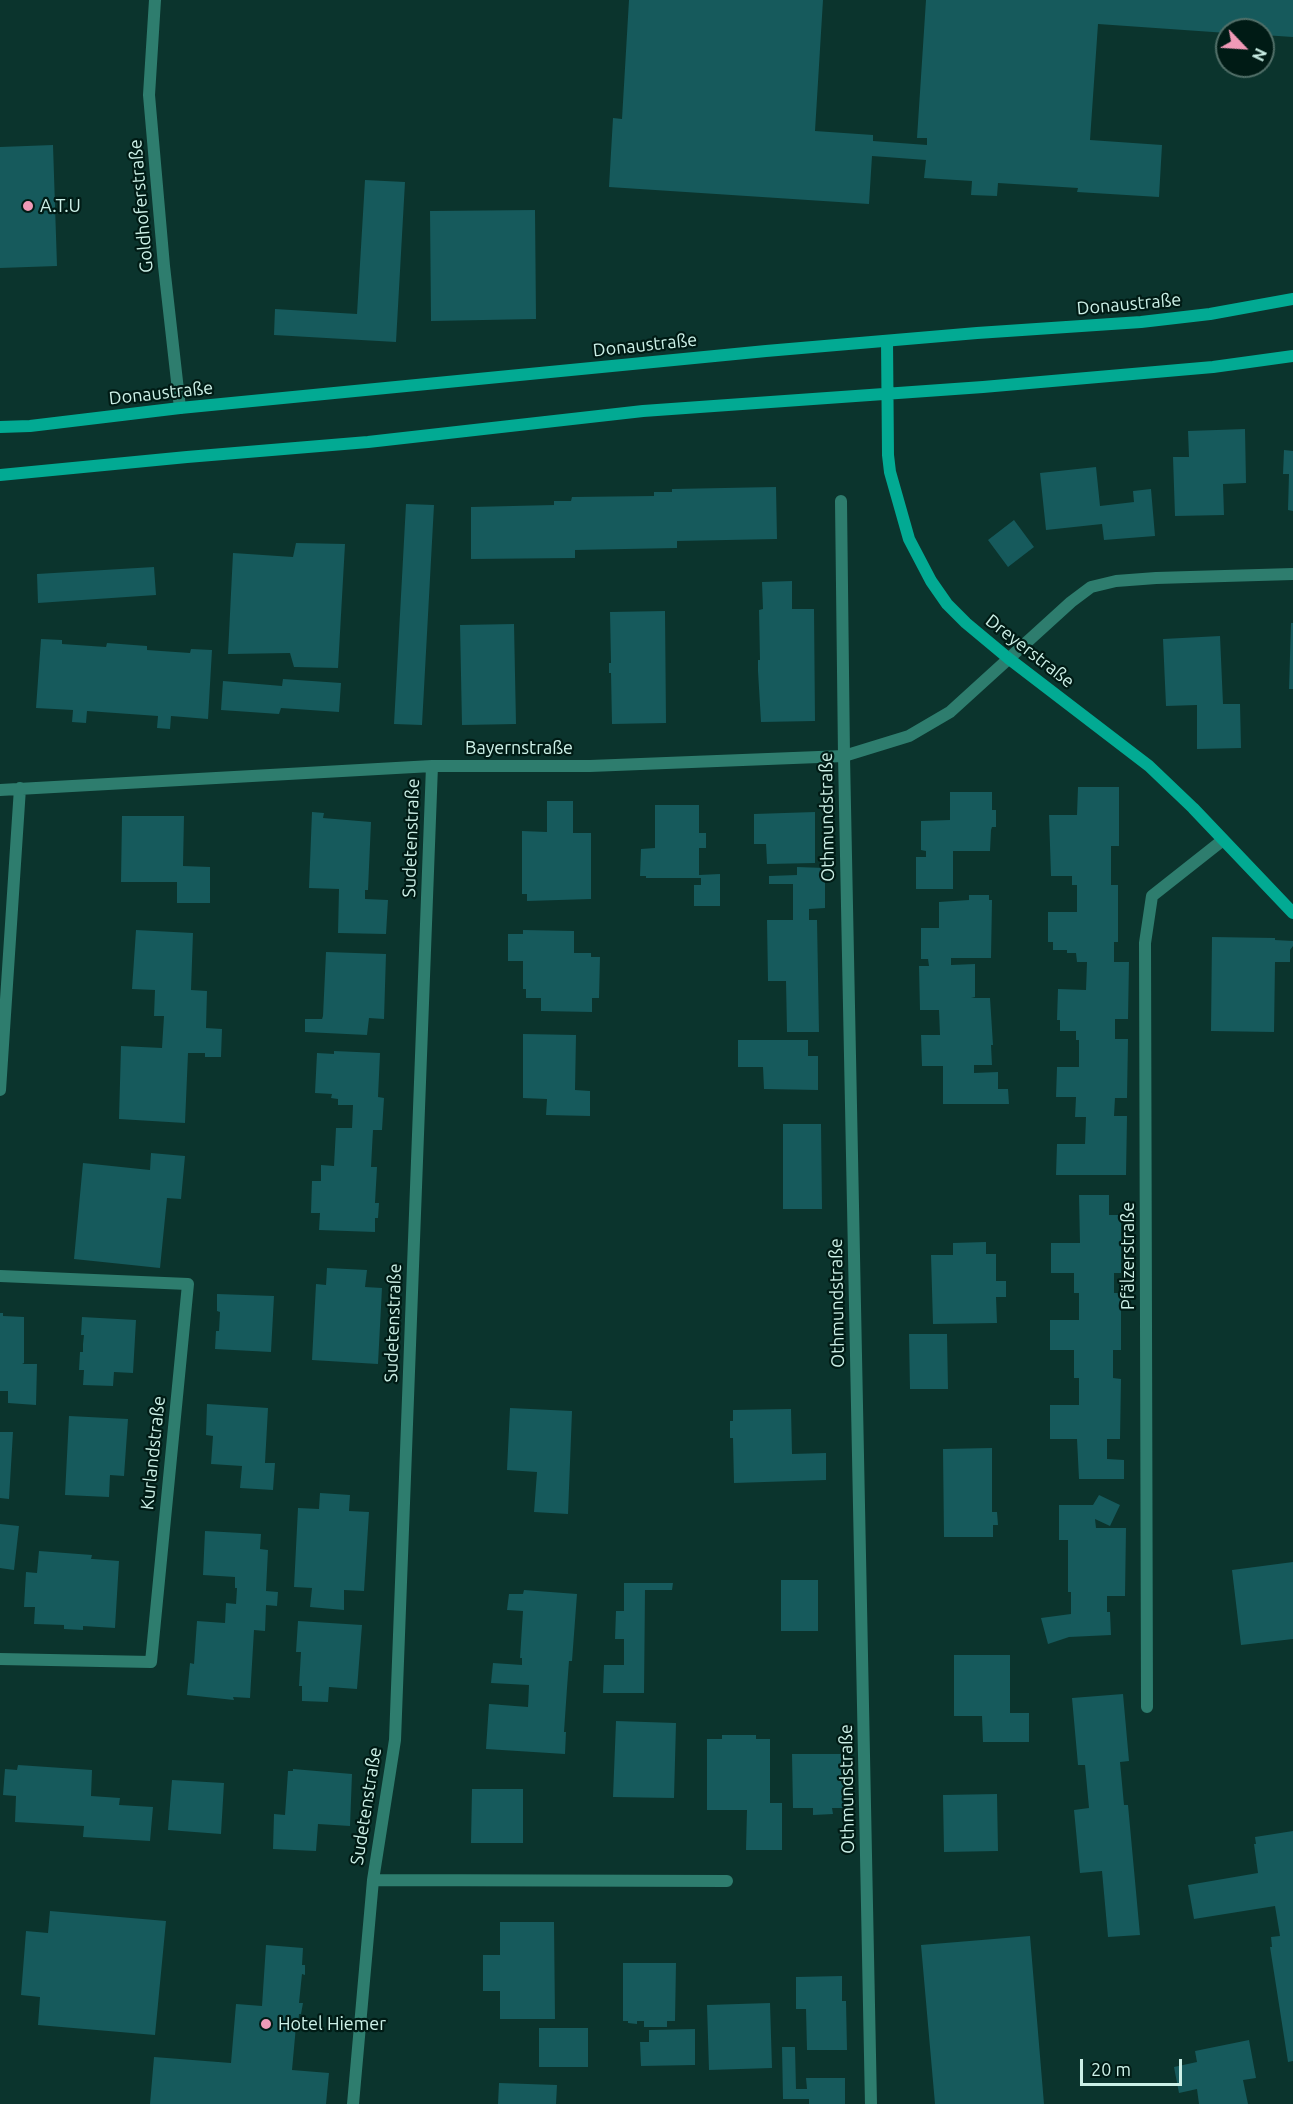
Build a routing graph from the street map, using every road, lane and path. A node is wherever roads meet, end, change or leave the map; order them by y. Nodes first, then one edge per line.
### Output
1 (155, 0) edge
2 (1293, 299) edge
3 (887, 341) junction
4 (1293, 357) edge
5 (888, 395) junction
6 (180, 408) junction
7 (0, 427) edge
8 (0, 475) edge
9 (841, 501) dead end
10 (1293, 574) edge
11 (1008, 658) junction
12 (844, 756) junction
13 (432, 766) junction
14 (20, 788) junction
15 (0, 790) edge
16 (1223, 840) junction
17 (1293, 913) edge
18 (0, 1090) edge
19 (0, 1276) edge
20 (0, 1659) edge
21 (1147, 1707) dead end
22 (373, 1880) junction
23 (728, 1881) dead end
24 (353, 2104) edge
25 (871, 2104) edge

1 - 6 street, Goldhoferstraße
2 - 3 street, Donaustraße
3 - 5 street, Dreyerstraße
3 - 6 street, Donaustraße
4 - 5 street
5 - 8 street
5 - 11 street, Dreyerstraße
6 - 7 street, Donaustraße
9 - 12 street, Othmundstraße
10 - 11 street, Bayernstraße
11 - 12 street, Bayernstraße
11 - 16 street, Dreyerstraße
12 - 13 street, Bayernstraße
12 - 25 street, Othmundstraße
13 - 14 street, Bayernstraße
13 - 22 street, Sudetenstraße
14 - 15 street, Bayernstraße
14 - 18 street
16 - 17 street, Dreyerstraße
16 - 21 street, Pfälzerstraße
19 - 20 street, Kurlandstraße
22 - 23 street, Sudetenstraße
22 - 24 street, Sudetenstraße

